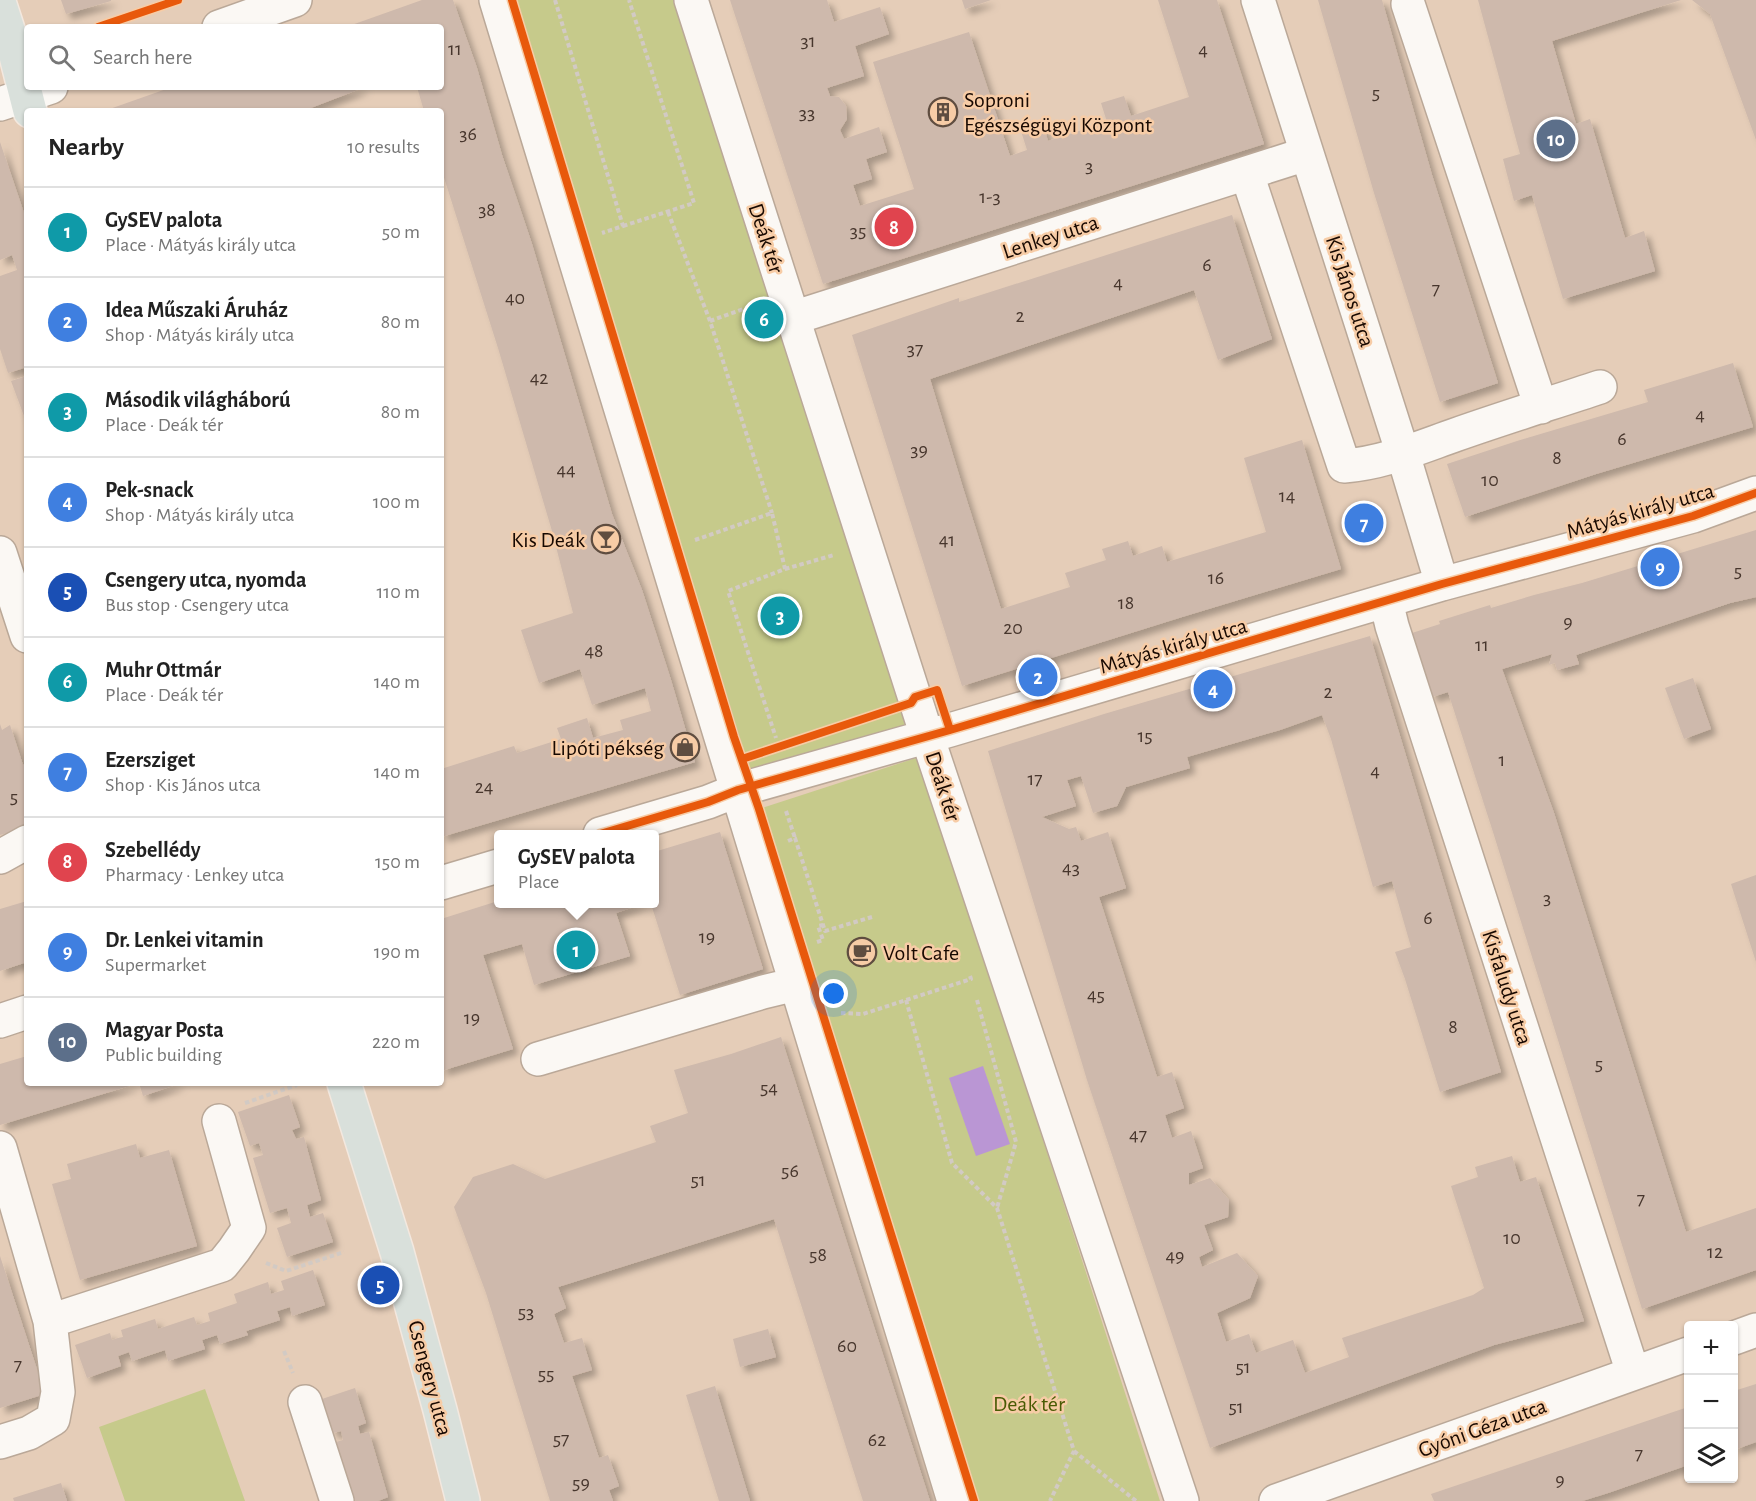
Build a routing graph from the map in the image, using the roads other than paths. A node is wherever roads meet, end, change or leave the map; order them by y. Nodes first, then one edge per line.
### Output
1 (295, 0) edge
2 (496, 0) edge
3 (691, 0) edge
4 (1258, 0) edge
5 (1408, 4) dead end
6 (0, 5) edge
7 (227, 24) edge
8 (24, 88) edge
9 (1306, 154) junction
10 (1247, 174) junction
11 (793, 318) junction
12 (1600, 387) dead end
13 (1541, 407) junction
14 (1404, 454) junction
15 (1756, 493) edge
16 (0, 553) edge
17 (1442, 584) junction
18 (1386, 601) junction
19 (24, 627) edge
20 (927, 736) junction
21 (738, 790) junction
22 (614, 830) edge
23 (24, 844) edge
24 (0, 857) edge
25 (494, 867) edge
26 (444, 882) edge
27 (796, 984) junction
28 (24, 1013) edge
29 (0, 1021) edge
30 (538, 1059) dead end
31 (345, 1086) edge
32 (219, 1121) road end
33 (0, 1148) edge
34 (50, 1321) junction
35 (1756, 1330) edge
36 (1738, 1337) edge
37 (1684, 1356) edge
38 (1633, 1373) junction
39 (305, 1402) dead end
40 (0, 1442) edge
41 (337, 1501) edge
42 (463, 1501) edge
43 (954, 1501) edge
44 (1182, 1501) edge
45 (1276, 1501) edge

1 - 7 street
2 - 21 street
3 - 11 street, Deák tér
4 - 9 street, Kis János utca
5 - 13 street
6 - 8 main road
9 - 10 street, Lenkey utca
9 - 14 street, Kis János utca
10 - 11 street, Lenkey utca
10 - 14 street
11 - 20 street, Deák tér
12 - 13 street
13 - 14 street
14 - 17 street, Kis János utca
15 - 17 street, Mátyás király utca
16 - 19 street
17 - 18 street, Mátyás király utca
18 - 20 street, Mátyás király utca
18 - 38 street, Kisfaludy utca
20 - 21 street, Mátyás király utca
20 - 44 street, Deák tér
21 - 22 street, Mátyás király utca
21 - 27 street
23 - 24 street
25 - 26 street
27 - 30 street
27 - 43 street
28 - 29 street
31 - 42 main road, Csengery utca
32 - 34 street
33 - 34 street
34 - 40 street
35 - 36 street
37 - 38 street, Gyóni Géza utca
38 - 45 street, Gyóni Géza utca
39 - 41 street

